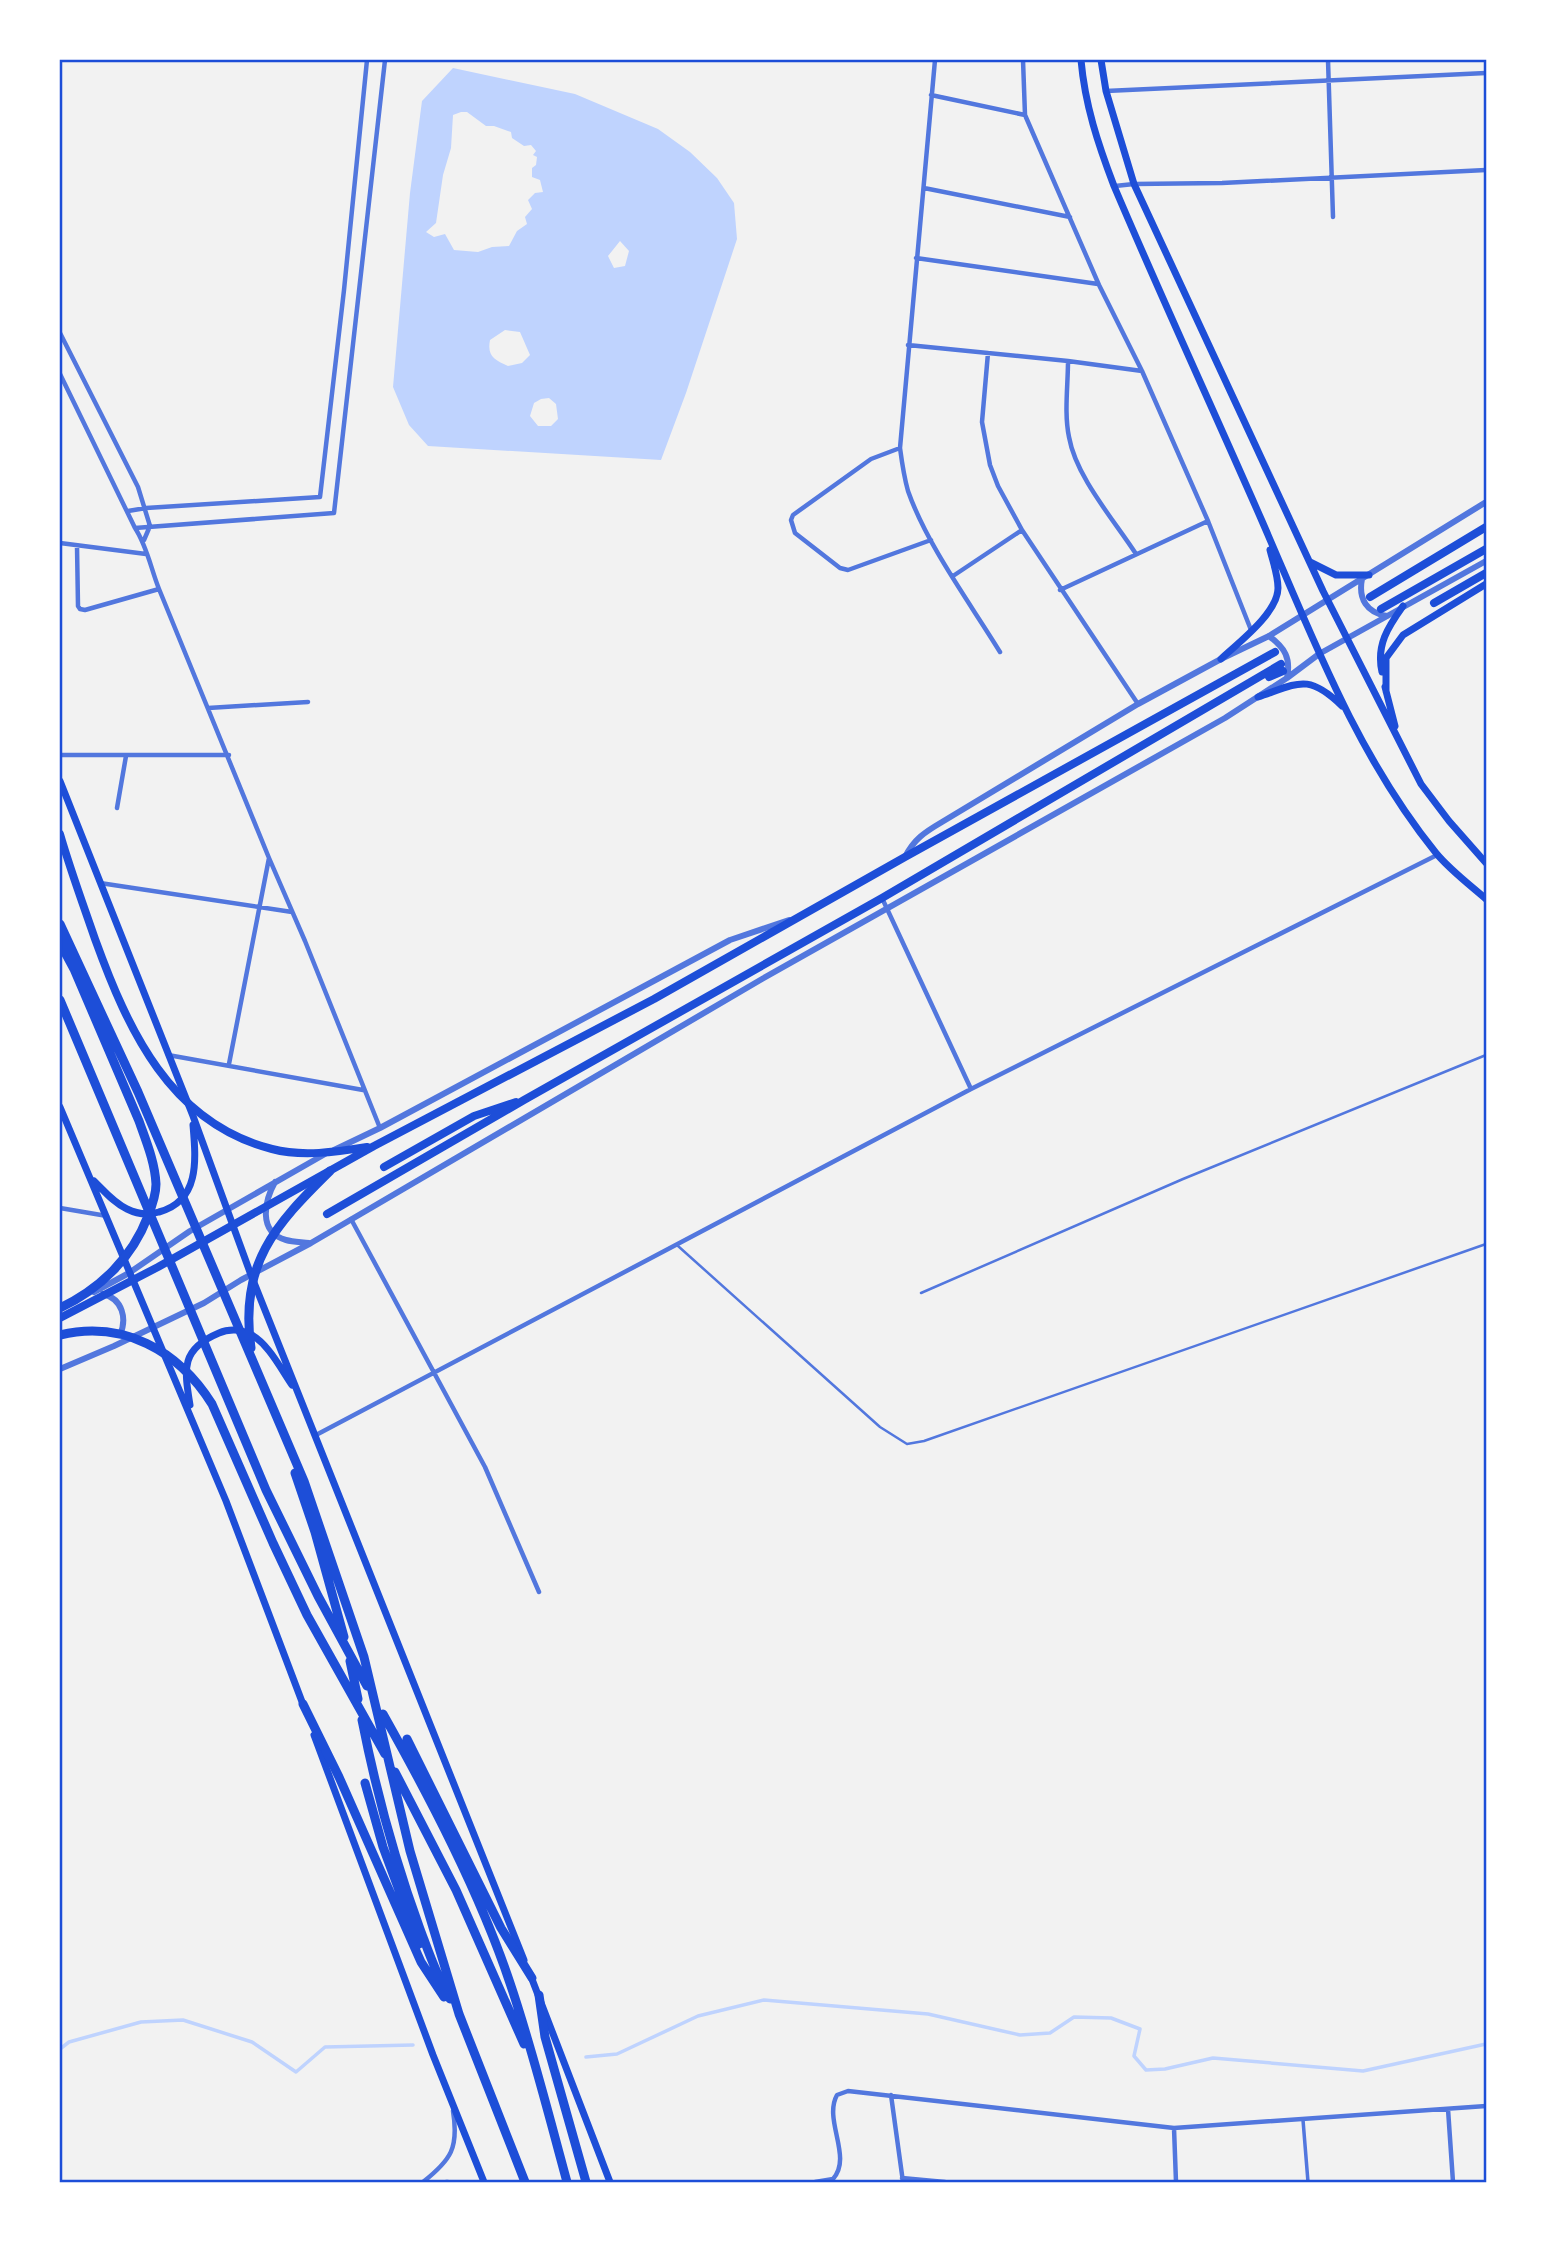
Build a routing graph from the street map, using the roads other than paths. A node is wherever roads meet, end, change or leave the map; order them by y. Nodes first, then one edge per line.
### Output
1 (368, 60) edge
2 (385, 60) edge
3 (936, 60) edge
4 (1023, 60) edge
5 (1081, 60) edge
6 (1101, 60) edge
7 (1328, 60) edge
8 (1486, 73) edge
9 (1329, 79) junction
10 (1106, 91) junction
11 (931, 95) junction
12 (1025, 115) junction
13 (1486, 170) edge
14 (1332, 178) junction
15 (1134, 184) junction
16 (1114, 186) junction
17 (924, 188) junction
18 (1071, 217) junction
19 (1333, 217) dead end
20 (916, 258) junction
21 (1099, 285) junction
22 (60, 332) edge
23 (908, 345) junction
24 (988, 353) junction
25 (1068, 361) junction
26 (1142, 371) junction
27 (60, 373) edge
28 (900, 448) junction
29 (1486, 502) edge
30 (146, 508) junction
31 (128, 511) junction
32 (1208, 521) junction
33 (1263, 522) junction
34 (150, 526) junction
35 (1486, 527) edge
36 (135, 528) junction
37 (1022, 530) junction
38 (931, 540) junction
39 (144, 541) junction
40 (60, 543) edge
41 (77, 546) junction
42 (1486, 549) edge
43 (146, 554) junction
44 (1136, 554) junction
45 (1486, 561) edge
46 (1310, 562) junction
47 (1486, 573) edge
48 (953, 576) junction
49 (1365, 577) junction
50 (1486, 584) edge
51 (159, 589) junction
52 (1060, 590) junction
53 (1370, 597) dead end
54 (1327, 599) junction
55 (1434, 603) dead end
56 (1403, 606) junction
57 (1384, 613) junction
58 (1301, 615) junction
59 (1251, 630) junction
60 (1269, 636) junction
61 (1347, 639) junction
62 (1000, 652) dead end
63 (1275, 652) dead end
64 (1319, 654) junction
65 (1221, 659) junction
66 (1284, 671) junction
67 (1385, 691) junction
68 (1258, 697) junction
69 (308, 702) dead end
70 (1138, 704) junction
71 (208, 708) junction
72 (1346, 710) junction
73 (1400, 744) junction
74 (60, 755) edge
75 (229, 755) junction
76 (126, 756) junction
77 (60, 781) edge
78 (117, 808) dead end
79 (60, 834) edge
80 (1437, 855) junction
81 (905, 857) junction
82 (269, 858) junction
83 (1486, 863) edge
84 (99, 883) junction
85 (883, 898) junction
86 (1486, 899) edge
87 (259, 908) junction
88 (888, 909) junction
89 (293, 912) junction
90 (808, 913) junction
91 (60, 924) edge
92 (60, 943) edge
93 (60, 1000) edge
94 (167, 1054) junction
95 (1486, 1055) edge
96 (229, 1064) junction
97 (971, 1089) junction
98 (363, 1090) junction
99 (524, 1100) junction
100 (60, 1107) edge
101 (193, 1116) junction
102 (380, 1128) junction
103 (374, 1146) junction
104 (384, 1167) dead end
105 (330, 1171) junction
106 (90, 1178) junction
107 (276, 1180) junction
108 (60, 1208) edge
109 (227, 1211) junction
110 (328, 1214) dead end
111 (107, 1216) junction
112 (351, 1219) junction
113 (311, 1243) junction
114 (676, 1244) junction
115 (1486, 1244) edge
116 (129, 1273) junction
117 (251, 1275) junction
118 (921, 1293) dead end
119 (90, 1294) junction
120 (60, 1307) edge
121 (60, 1318) edge
122 (154, 1326) junction
123 (60, 1335) edge
124 (114, 1346) junction
125 (60, 1369) edge
126 (434, 1374) junction
127 (299, 1394) junction
128 (193, 1419) junction
129 (316, 1435) junction
130 (539, 1592) dead end
131 (303, 1704) junction
132 (407, 1739) dead end
133 (365, 1783) dead end
134 (532, 1978) junction
135 (440, 1981) junction
136 (539, 1995) joint
137 (459, 2014) junction
138 (550, 2035) junction
139 (541, 2084) junction
140 (891, 2095) junction
141 (451, 2100) junction
142 (1486, 2106) edge
143 (1448, 2109) junction
144 (1303, 2120) junction
145 (1174, 2128) junction
146 (902, 2180) edge
147 (423, 2182) edge
148 (484, 2182) edge
149 (525, 2182) edge
150 (567, 2182) edge
151 (586, 2182) edge
152 (610, 2182) edge
153 (815, 2182) edge
154 (946, 2182) edge
155 (1176, 2182) edge
156 (1308, 2182) edge
157 (1453, 2182) edge

1 - 30 street
2 - 34 street
3 - 11 street
4 - 12 street
5 - 16 main road
6 - 10 main road
7 - 9 street
8 - 9 street
9 - 10 street
9 - 14 street
10 - 15 main road
11 - 12 street
11 - 17 street
12 - 18 street
13 - 14 street
14 - 15 street
14 - 19 street
15 - 16 street
15 - 46 main road
16 - 33 main road
17 - 18 street
17 - 20 street
18 - 21 street
20 - 21 street
20 - 23 street
21 - 26 street
22 - 30 street
23 - 24 street
23 - 28 street
24 - 25 street
24 - 37 street
25 - 26 street
25 - 44 street
26 - 32 street
27 - 31 street
28 - 38 street
28 - 38 street
29 - 49 street
30 - 31 street
30 - 34 street
31 - 36 street
32 - 44 street
32 - 59 street
33 - 58 main road
33 - 59 main road
34 - 36 street
34 - 39 street
35 - 53 highway
36 - 39 street
37 - 48 street
37 - 52 street
38 - 48 street
39 - 43 street
40 - 41 street
41 - 43 street
41 - 51 street
42 - 57 highway
43 - 51 street
44 - 52 street
45 - 56 street
46 - 49 main road
46 - 54 main road
47 - 55 highway
48 - 62 street
49 - 54 street
49 - 57 street
50 - 67 main road
51 - 71 street
52 - 70 street
54 - 58 street
54 - 61 main road
56 - 57 street
56 - 67 main road
57 - 61 street
58 - 60 street
58 - 64 main road
59 - 65 main road
60 - 65 street
60 - 66 street
61 - 64 street
61 - 73 main road
63 - 81 highway
64 - 66 street
64 - 72 main road
65 - 70 street
66 - 68 street
66 - 85 highway
67 - 73 main road
68 - 72 main road
68 - 88 street
69 - 71 street
70 - 81 street
71 - 75 street
72 - 80 main road
73 - 83 main road
74 - 76 street
75 - 76 street
75 - 82 street
76 - 78 street
77 - 84 main road
79 - 103 highway
80 - 86 main road
80 - 97 street
81 - 90 highway
82 - 87 street
82 - 89 street
84 - 87 street
84 - 94 main road
85 - 88 street
85 - 99 highway
87 - 89 street
87 - 96 street
88 - 97 street
88 - 112 street
89 - 98 street
90 - 102 street
90 - 103 highway
91 - 137 highway
92 - 120 highway
93 - 139 highway
94 - 96 street
94 - 101 main road
95 - 118 lane
96 - 98 street
97 - 114 street
98 - 102 street
99 - 104 highway
99 - 110 highway
100 - 106 main road
101 - 106 main road
101 - 109 main road
102 - 107 street
103 - 105 highway
105 - 121 highway
105 - 135 highway
106 - 111 main road
107 - 109 street
107 - 113 street
108 - 111 street
109 - 116 street
109 - 117 main road
111 - 116 main road
112 - 113 street
112 - 126 street
113 - 117 street
114 - 115 lane
114 - 126 street
116 - 119 street
116 - 122 main road
117 - 122 street
117 - 127 main road
119 - 120 street
119 - 124 street
122 - 124 street
122 - 128 main road
123 - 139 highway
124 - 125 street
126 - 129 street
126 - 130 street
127 - 128 main road
127 - 129 main road
128 - 131 main road
129 - 134 main road
131 - 137 highway
131 - 141 main road
132 - 134 highway
133 - 135 highway
134 - 136 main road
135 - 137 highway
136 - 138 highway
137 - 149 highway
138 - 151 highway
138 - 152 main road
139 - 150 highway
140 - 145 street
140 - 146 street
140 - 153 street
141 - 147 street
141 - 148 main road
142 - 143 street
143 - 144 street
143 - 157 street
144 - 145 street
144 - 156 street
145 - 155 street
146 - 154 street

